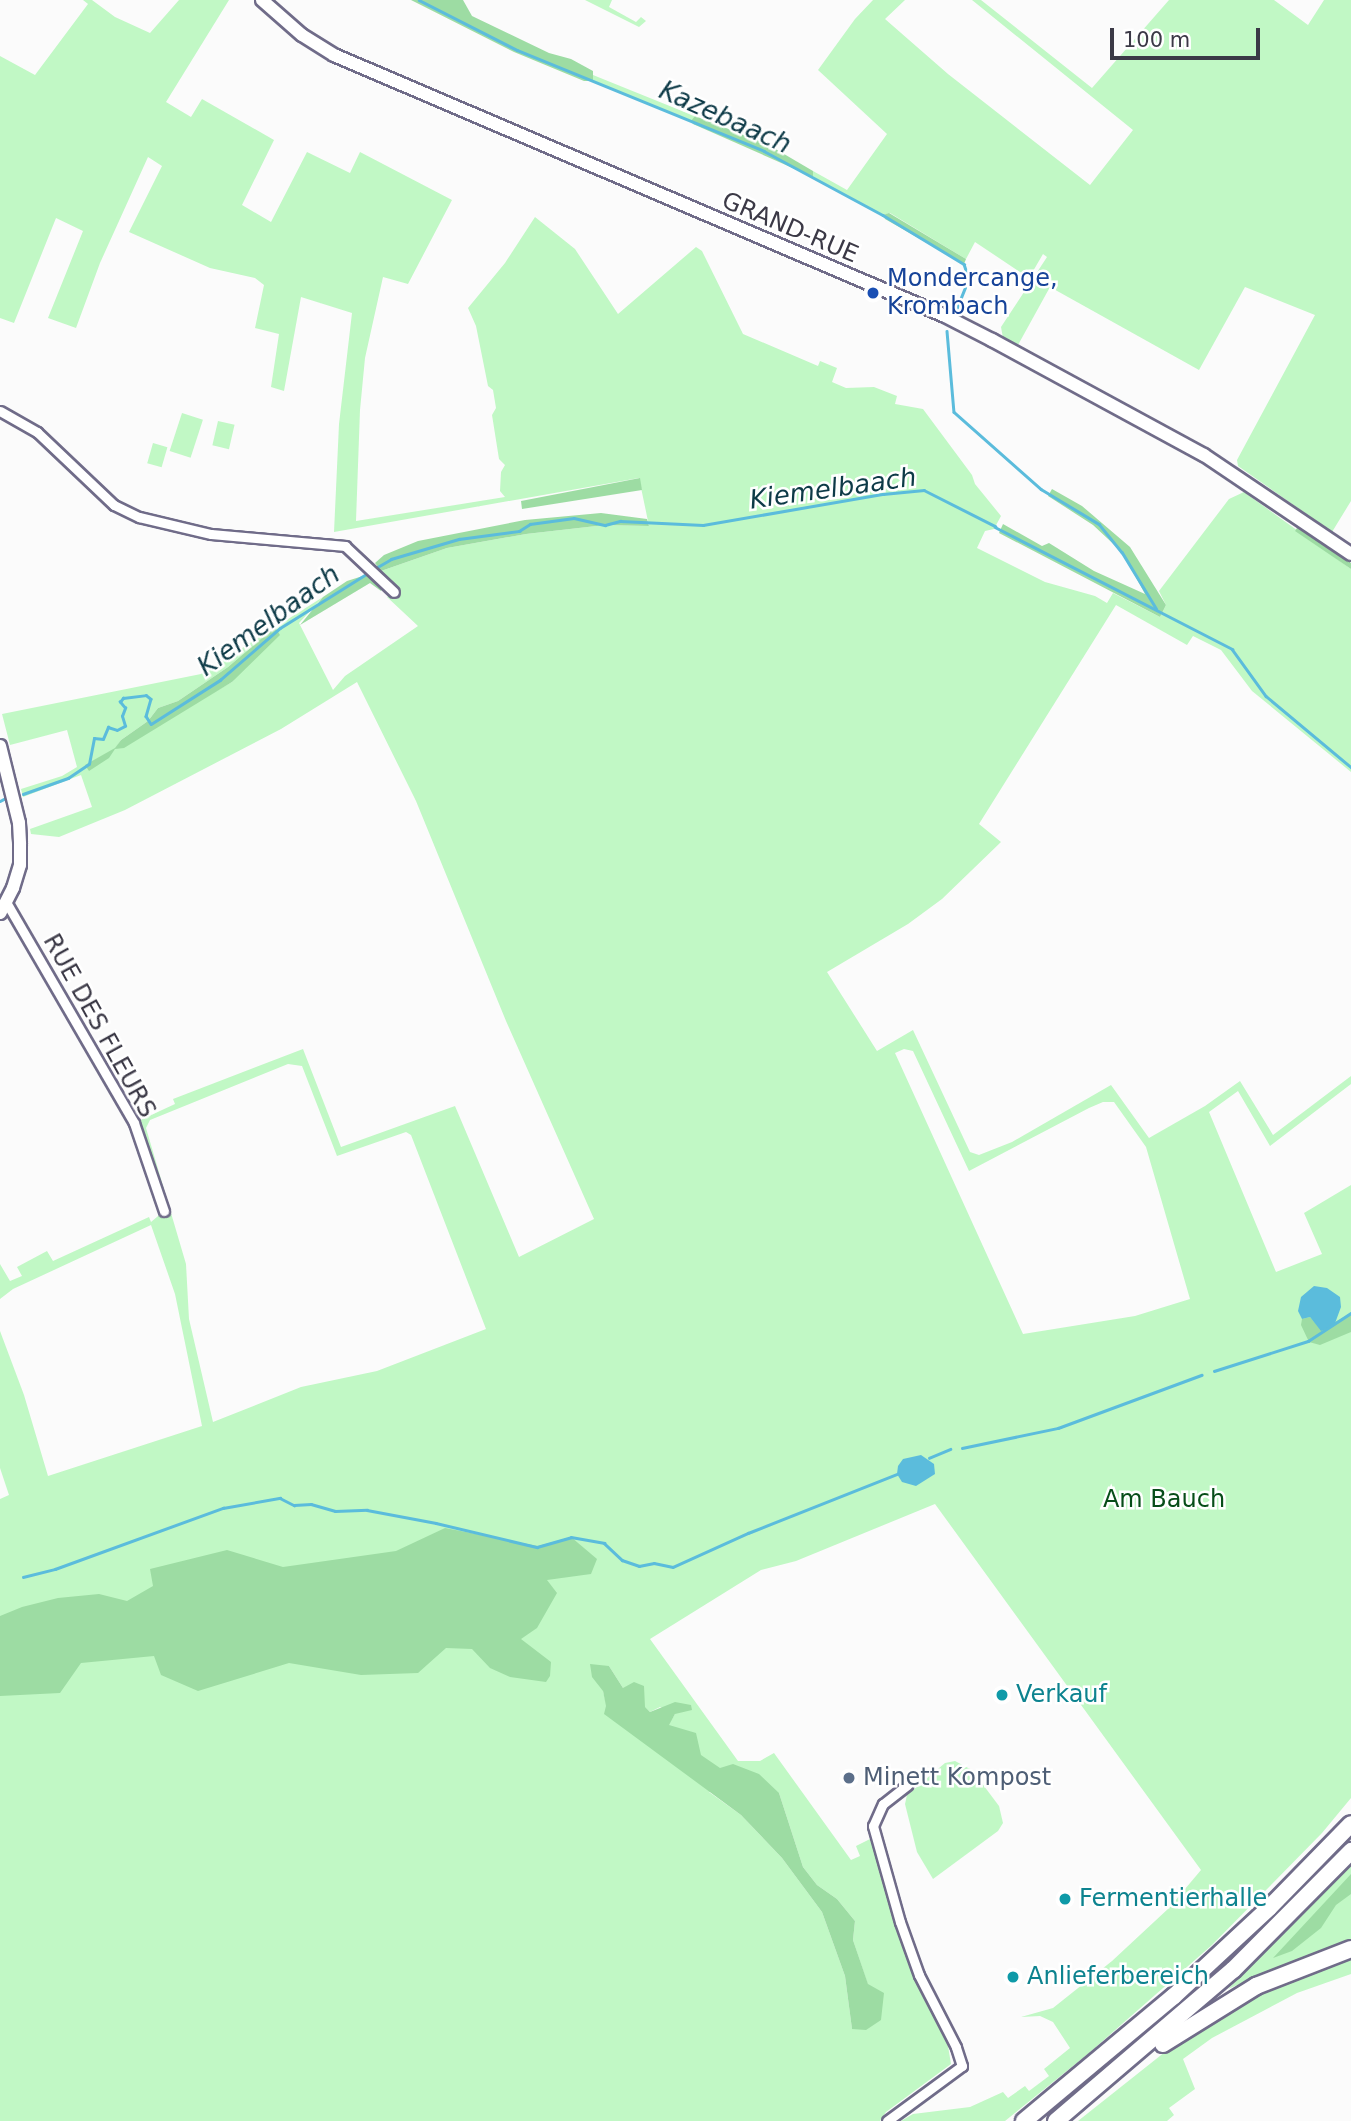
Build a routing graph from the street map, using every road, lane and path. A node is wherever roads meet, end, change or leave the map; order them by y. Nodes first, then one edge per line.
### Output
1 (262, 0) edge
2 (0, 411) edge
3 (1351, 554) edge
4 (394, 592) dead end
5 (0, 746) edge
6 (3, 908) edge
7 (164, 1212) dead end
8 (907, 1785) dead end
9 (1351, 1817) edge
10 (1351, 1824) edge
11 (1351, 1851) edge
12 (1321, 1855) junction
13 (1351, 1949) edge
14 (887, 2121) edge
15 (1024, 2121) edge
16 (1056, 2121) edge
17 (1065, 2121) edge

1 - 3 main road, GRAND-RUE
2 - 4 street
5 - 6 main road
6 - 7 street, RUE DES FLEURS
8 - 14 street
9 - 12 highway
10 - 12 highway
11 - 16 highway
12 - 15 highway
13 - 17 highway

